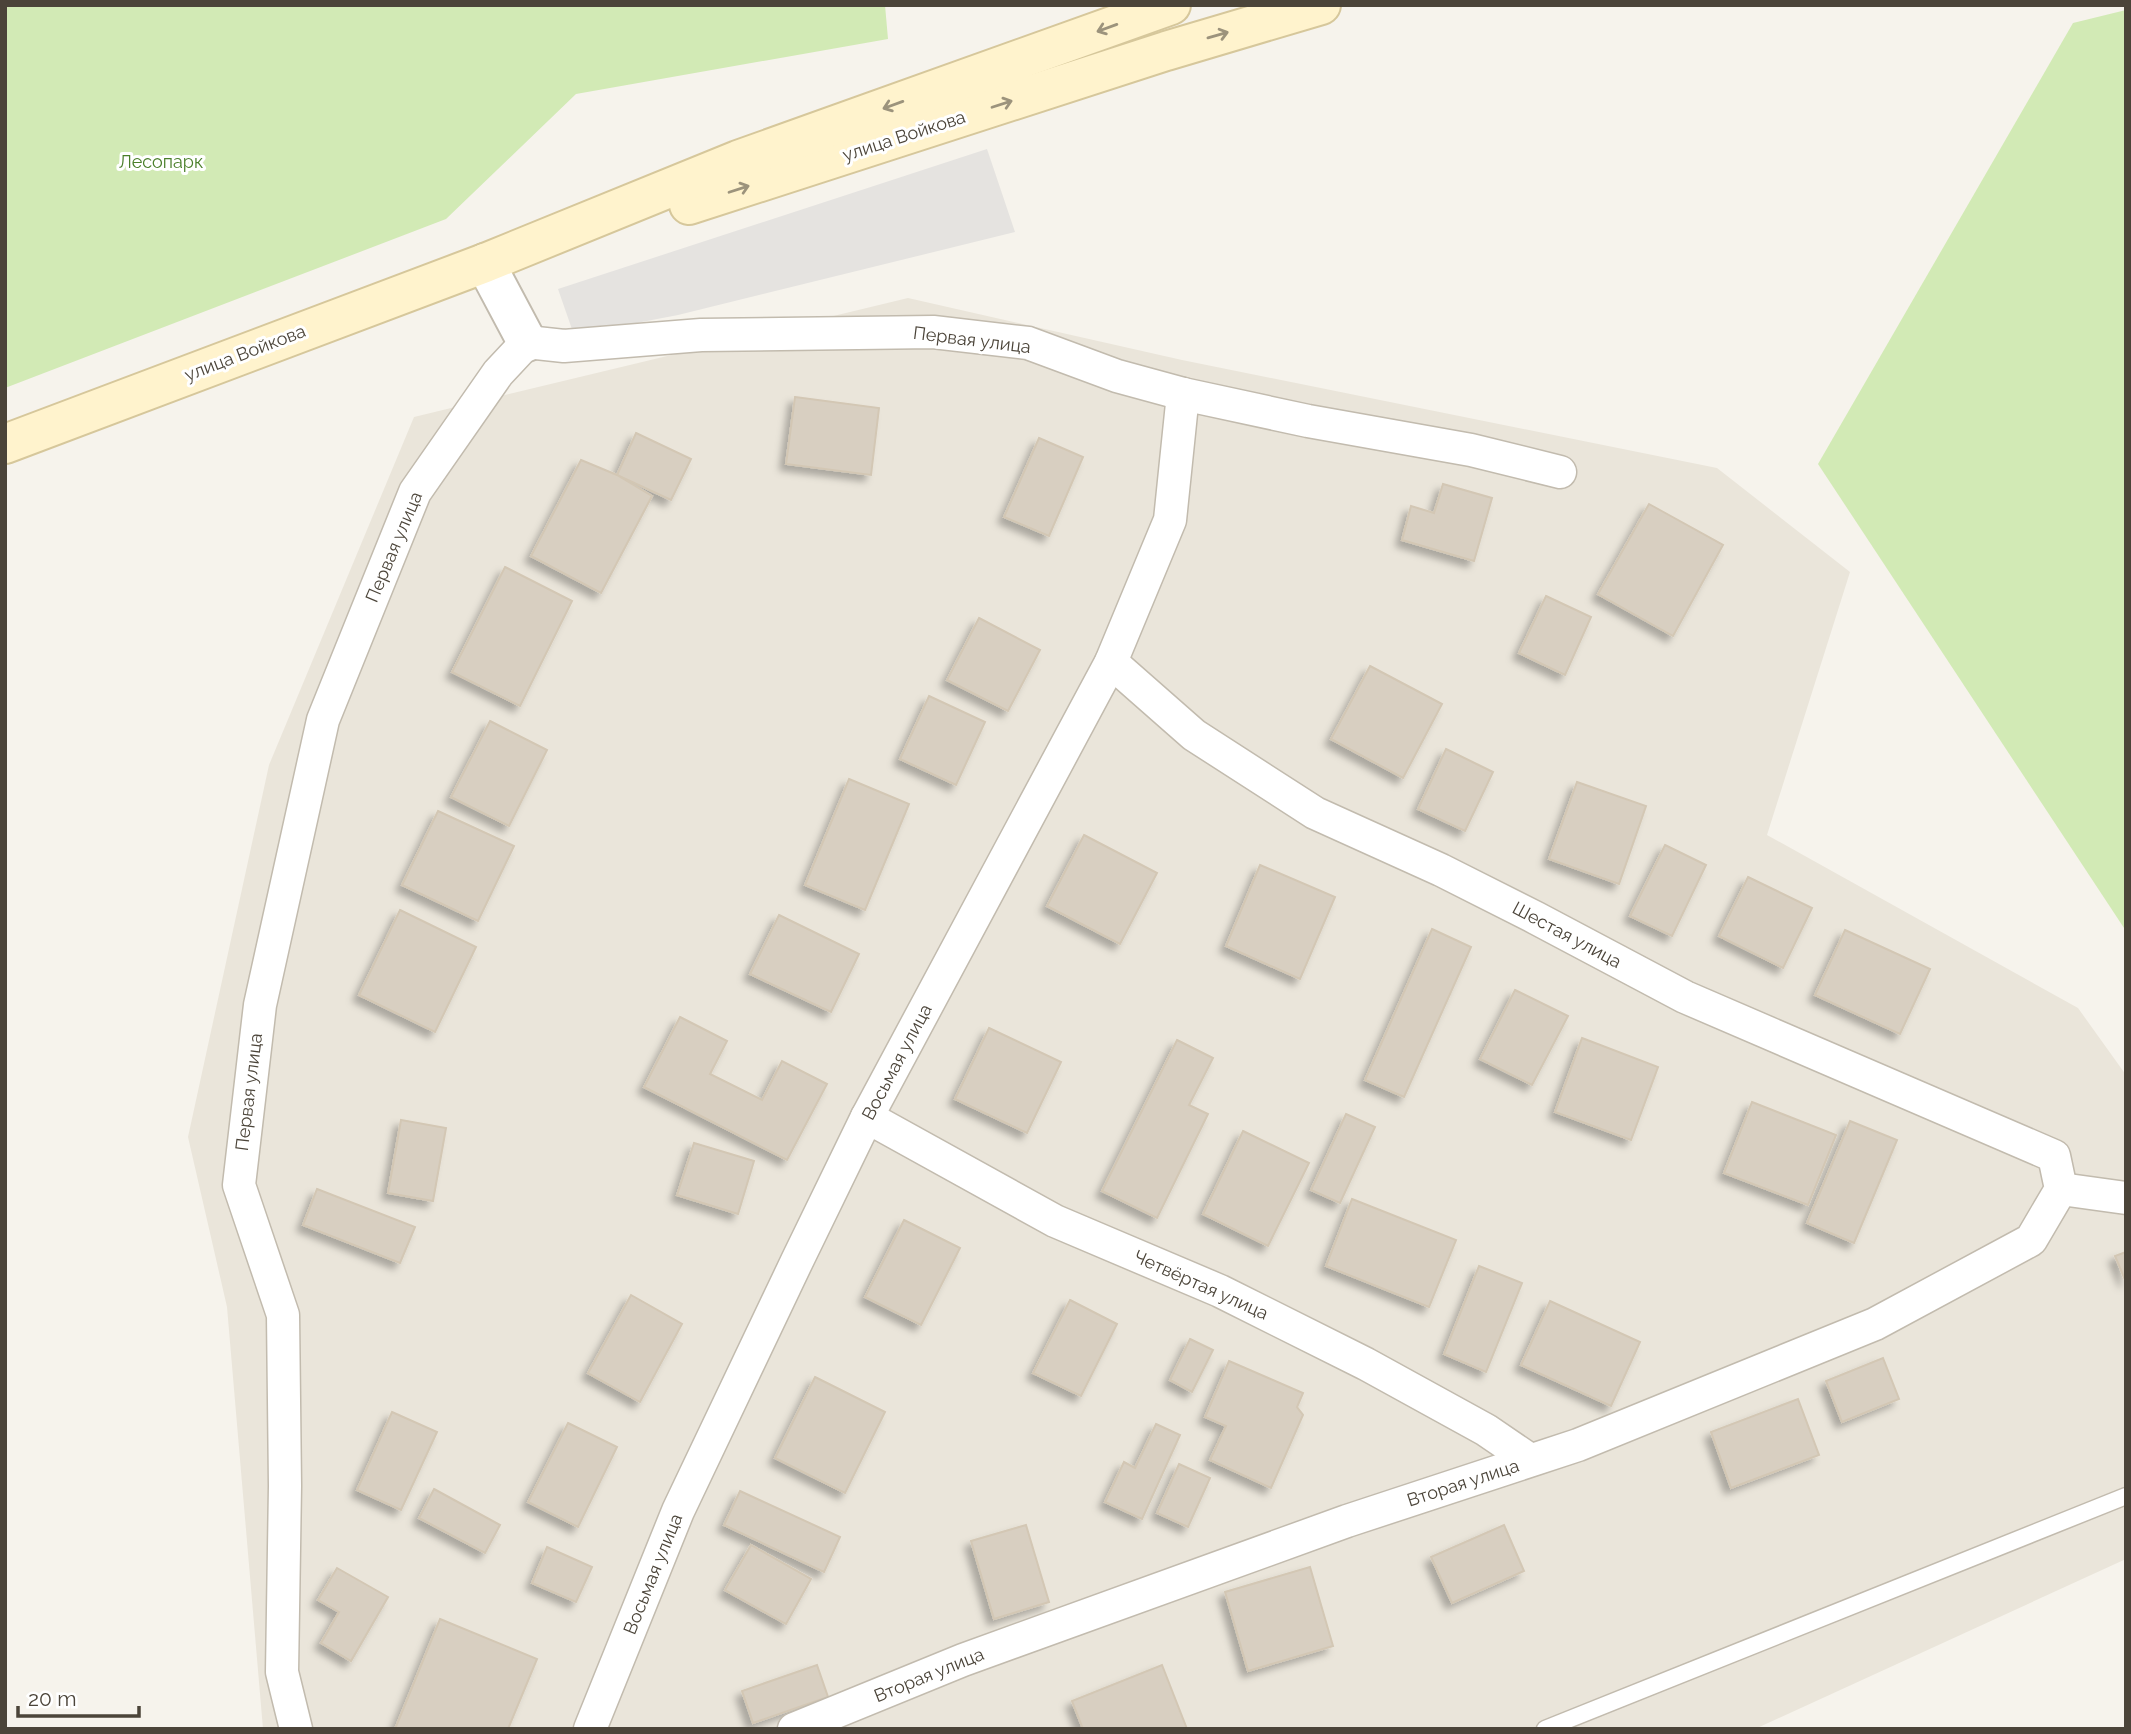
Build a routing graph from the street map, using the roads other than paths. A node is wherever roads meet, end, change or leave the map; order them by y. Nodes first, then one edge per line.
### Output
1 (1171, 5) edge
2 (1321, 5) edge
3 (485, 263) junction
4 (527, 342) junction
5 (1183, 394) junction
6 (5, 444) edge
7 (1560, 472) dead end
8 (1111, 662) junction
9 (867, 1117) junction
10 (2061, 1189) junction
11 (2126, 1198) edge
12 (1530, 1460) junction
13 (2126, 1496) edge
14 (296, 1729) edge
15 (590, 1729) edge
16 (794, 1729) edge
17 (1545, 1729) edge

1 -> 3 main road, улица Войкова
3 -> 2 main road, улица Войкова
3 - 4 street
3 - 6 main road, улица Войкова
4 - 5 street, Первая улица
4 - 14 street, Первая улица
5 - 7 street, Первая улица
5 - 8 street, Восьмая улица
8 - 9 street, Восьмая улица
8 - 10 street, Шестая улица
9 - 12 street, Четвёртая улица
9 - 15 street, Восьмая улица
10 - 11 street
10 - 12 street, Вторая улица
12 - 16 street, Вторая улица
13 - 17 lane

